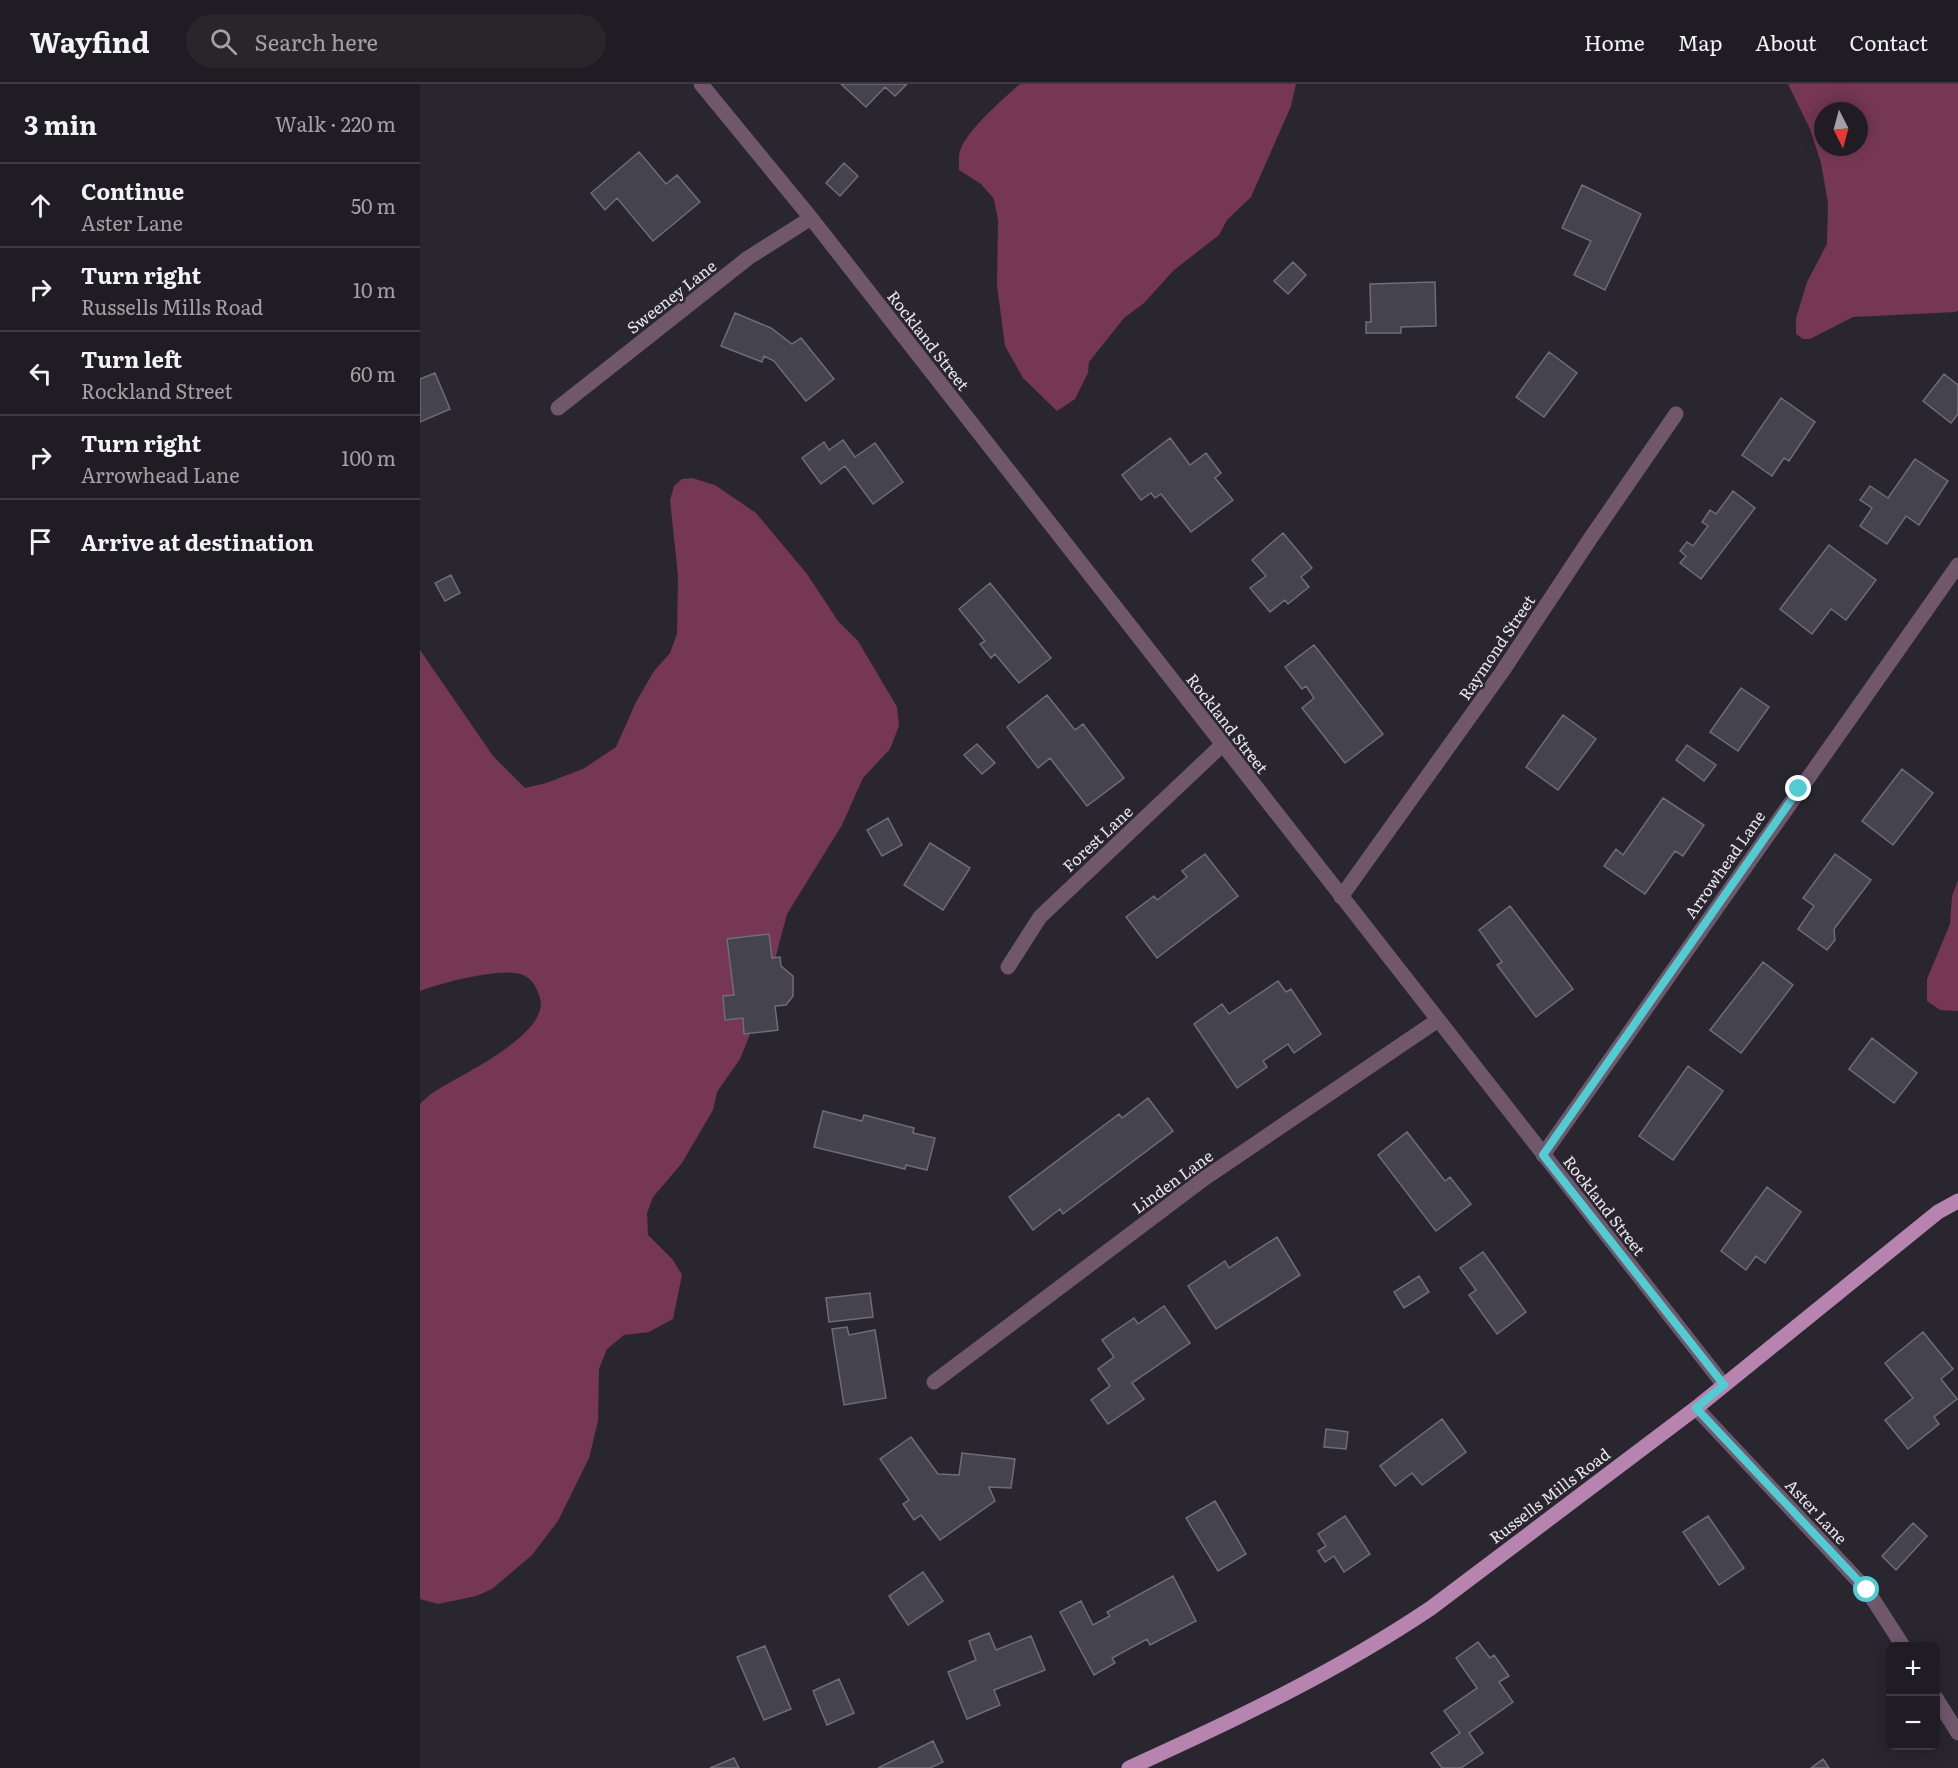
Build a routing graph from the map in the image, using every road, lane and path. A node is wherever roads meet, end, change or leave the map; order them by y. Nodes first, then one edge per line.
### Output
1 (701, 84) edge
2 (811, 218) junction
3 (558, 408) dead end
4 (1676, 414) dead end
5 (1958, 565) edge
6 (1222, 745) junction
7 (1341, 897) junction
8 (1008, 967) dead end
9 (1438, 1020) junction
10 (1543, 1155) junction
11 (1958, 1200) edge
12 (934, 1382) dead end
13 (1724, 1385) junction
14 (1696, 1408) junction
15 (1900, 1642) edge
16 (1940, 1706) edge
17 (1958, 1733) edge
18 (1129, 1768) edge

1 - 2 street, Rockland Street
2 - 3 street, Sweeney Lane
2 - 6 street, Rockland Street
4 - 7 street, Raymond Street
5 - 10 street, Arrowhead Lane
6 - 7 street, Rockland Street
6 - 8 street, Forest Lane
7 - 9 street, Rockland Street
9 - 10 street, Rockland Street
9 - 12 street, Linden Lane
10 - 13 street, Rockland Street
11 - 13 main road, Russells Mills Road
13 - 14 main road, Russells Mills Road
14 - 15 street, Aster Lane
14 - 18 main road, Russells Mills Road
16 - 17 street

